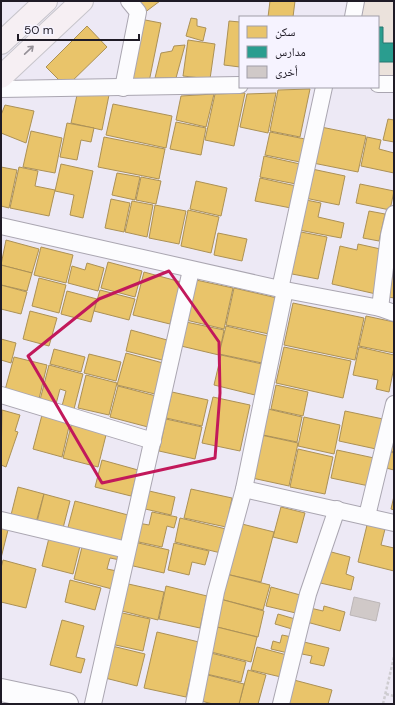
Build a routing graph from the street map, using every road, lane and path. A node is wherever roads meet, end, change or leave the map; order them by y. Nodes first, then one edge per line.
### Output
1 (46, 1) edge
2 (82, 1) edge
3 (129, 1) edge
4 (356, 1) edge
5 (353, 16) edge
6 (1, 44) edge
7 (1, 77) edge
8 (379, 84) edge
9 (394, 84) edge
10 (239, 85) edge
11 (123, 88) junction
12 (324, 88) edge
13 (1, 89) edge
14 (394, 214) edge
15 (2, 228) edge
16 (191, 270) junction
17 (282, 289) junction
18 (387, 310) edge
19 (1, 395) edge
20 (394, 404) edge
21 (153, 441) junction
22 (244, 489) junction
23 (337, 509) junction
24 (367, 516) junction
25 (1, 520) edge
26 (394, 523) edge
27 (127, 550) junction
28 (394, 657) edge
29 (1, 690) edge
30 (386, 694) junction
31 (394, 696) edge
32 (67, 704) edge
33 (93, 704) edge
34 (194, 704) edge
35 (281, 704) edge
36 (383, 704) edge

1 - 6 main road
7 -> 2 main road
3 - 11 street
4 - 5 street
8 - 9 street
10 - 11 street
11 - 13 street
12 - 17 street
14 - 18 street
15 - 16 street
16 - 17 street
16 - 21 street
17 - 18 street
17 - 22 street
19 - 21 street
20 - 24 street
21 - 27 street
22 - 23 street
22 - 34 street
23 - 24 street
23 - 35 street
24 - 26 street
25 - 27 street
27 - 33 street
28 - 30 path
29 - 32 main road
30 - 31 path
30 - 36 path

